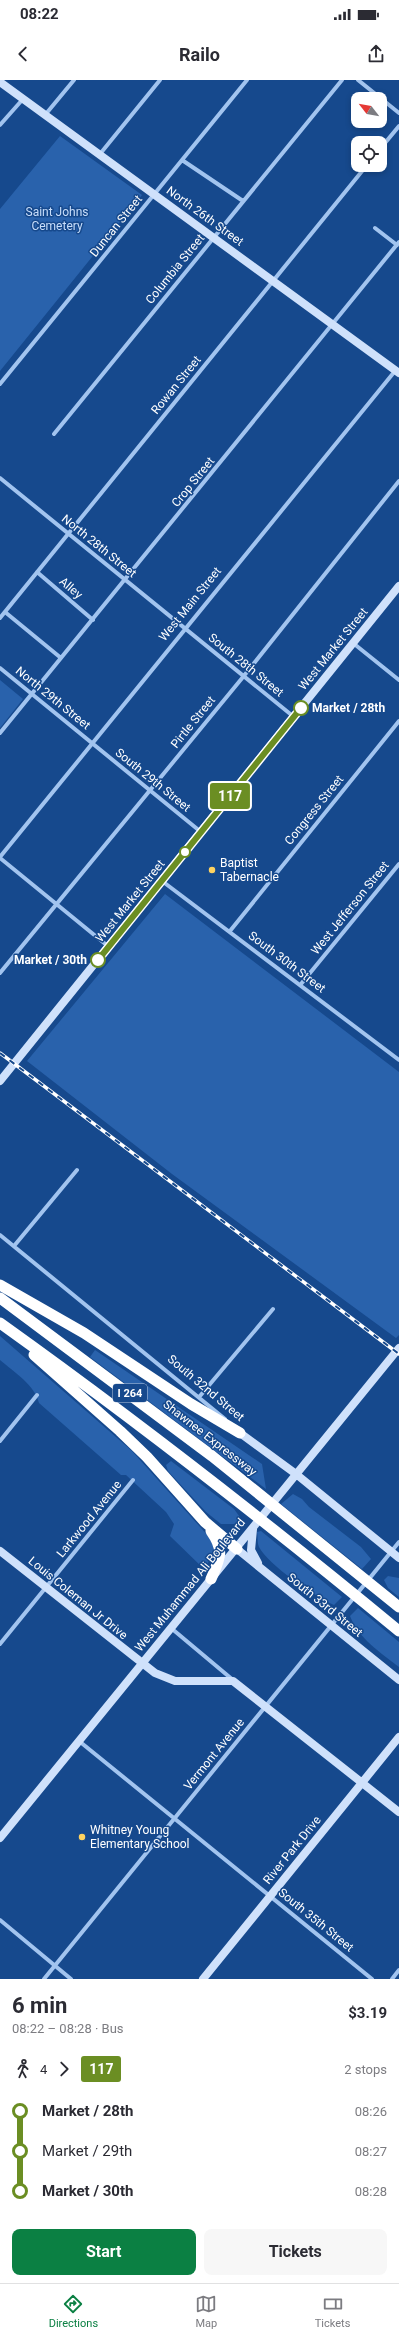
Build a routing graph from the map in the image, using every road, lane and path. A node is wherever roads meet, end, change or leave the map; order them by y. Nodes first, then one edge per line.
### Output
1 (74, 80) edge
2 (160, 80) edge
3 (247, 80) edge
4 (342, 80) edge
5 (358, 80) edge
6 (0, 82) edge
7 (23, 99) junction
8 (399, 113) edge
9 (45, 115) junction
10 (0, 125) edge
11 (399, 126) edge
12 (387, 141) edge
13 (100, 154) junction
14 (182, 160) junction
15 (361, 172) edge
16 (155, 194) junction
17 (243, 201) junction
18 (375, 228) dead end
19 (214, 238) junction
20 (398, 244) edge
21 (273, 281) junction
22 (332, 325) junction
23 (398, 370) edge
24 (0, 384) edge
25 (54, 434) dead end
26 (0, 478) edge
27 (399, 481) edge
28 (68, 534) junction
29 (37, 572) junction
30 (125, 580) junction
31 (399, 586) edge
32 (5, 612) junction
33 (0, 618) edge
34 (93, 620) junction
35 (185, 629) junction
36 (353, 643) junction
37 (61, 658) junction
38 (0, 668) edge
39 (243, 677) junction
40 (399, 680) edge
41 (32, 694) junction
42 (294, 717) junction
43 (399, 721) edge
44 (0, 733) edge
45 (92, 744) junction
46 (150, 790) junction
47 (201, 832) junction
48 (0, 858) edge
49 (399, 864) edge
50 (162, 881) junction
51 (57, 904) junction
52 (230, 932) junction
53 (109, 946) junction
54 (0, 973) edge
55 (301, 984) junction
56 (399, 1060) edge
57 (0, 1081) edge
58 (77, 1170) dead end
59 (0, 1235) edge
60 (14, 1246) junction
61 (0, 1285) edge
62 (0, 1298) edge
63 (273, 1309) dead end
64 (0, 1323) edge
65 (0, 1326) edge
66 (399, 1348) edge
67 (37, 1395) dead end
68 (200, 1396) junction
69 (240, 1433) junction
70 (0, 1441) edge
71 (296, 1474) junction
72 (132, 1480) dead end
73 (205, 1522) junction
74 (255, 1524) junction
75 (399, 1542) edge
76 (237, 1549) junction
77 (0, 1551) edge
78 (391, 1552) junction
79 (399, 1558) edge
80 (261, 1568) junction
81 (211, 1579) junction
82 (46, 1588) junction
83 (399, 1607) edge
84 (332, 1625) junction
85 (171, 1628) junction
86 (399, 1631) edge
87 (0, 1644) edge
88 (142, 1664) junction
89 (399, 1680) edge
90 (233, 1681) junction
91 (266, 1705) junction
92 (399, 1737) edge
93 (79, 1741) junction
94 (362, 1782) junction
95 (399, 1812) edge
96 (174, 1819) junction
97 (0, 1838) edge
98 (270, 1896) junction
99 (0, 1920) edge
100 (55, 1966) junction
101 (399, 1970) edge
102 (44, 1979) edge
103 (71, 1979) edge
104 (203, 1979) edge
105 (372, 1979) edge
106 (392, 1979) edge

1 - 9 street
2 - 13 street
3 - 14 street, Duncan Street
4 - 17 street, Columbia Street
5 - 8 street
6 - 7 street, North 26th Street
7 - 9 street, North 26th Street
7 - 10 street
9 - 13 street, North 26th Street
11 - 12 street
13 - 16 street, North 26th Street
14 - 16 street, Duncan Street
14 - 17 street
15 - 21 street, Rowan Street
16 - 19 street, North 26th Street
16 - 24 street, Duncan Street
17 - 19 street, Columbia Street
18 - 20 street
19 - 21 street, North 26th Street
19 - 25 street, Columbia Street
20 - 22 street, Crop Street
21 - 22 street, North 26th Street
21 - 28 street, Rowan Street
22 - 23 street, North 26th Street
22 - 30 street, Crop Street
23 - 35 street, West Main Street
26 - 28 street, North 28th Street
27 - 39 street, Pirtle Street
28 - 29 street, Rowan Street
28 - 30 street, North 28th Street
29 - 32 street, Rowan Street
29 - 34 street, Alley
30 - 34 street, Crop Street
30 - 35 street, North 28th Street
31 - 36 street, West Market Street
32 - 33 street, Rowan Street
32 - 37 street
34 - 37 street, Crop Street
35 - 39 street, South 28th Street
35 - 45 street, West Main Street
36 - 40 street
36 - 42 street, West Market Street
37 - 41 street, Crop Street
38 - 41 street, North 29th Street
39 - 42 street, South 28th Street
39 - 46 street, Pirtle Street
41 - 44 street, Crop Street
41 - 45 street, North 29th Street
42 - 47 street, West Market Street
43 - 52 street, Congress Street
45 - 46 street, South 29th Street
45 - 48 street, West Main Street
46 - 47 street, South 29th Street
46 - 51 street, Pirtle Street
47 - 50 street, West Market Street
48 - 51 street
49 - 55 street, West Jefferson Street
50 - 52 street, South 30th Street
50 - 53 street, West Market Street
51 - 53 street
51 - 54 street, Pirtle Street
52 - 55 street, South 30th Street
53 - 57 street, West Market Street
55 - 56 street, South 30th Street
58 - 60 street
59 - 60 street, South 32nd Street
60 - 68 street, South 32nd Street
61 - 69 highway
62 - 83 highway, Shawnee Expressway / I 264
63 - 68 street
64 - 86 highway, I 264
65 - 73 highway
66 - 71 street, West Muhammad Ali Boulevard
67 - 70 street
68 - 69 street, South 32nd Street
69 - 71 street, South 32nd Street
71 - 74 street, West Muhammad Ali Boulevard
71 - 78 street, South 32nd Street
72 - 82 street, Larkwood Avenue
73 - 76 highway
73 - 81 highway
74 - 76 street, West Muhammad Ali Boulevard
74 - 80 street
75 - 78 street, Vermont Avenue
76 - 80 street, South 33rd Street
76 - 81 street, West Muhammad Ali Boulevard
77 - 82 street, Louis Coleman Jr Drive
78 - 79 street, South 32nd Street
78 - 84 street, Vermont Avenue
80 - 84 street, South 33rd Street
81 - 85 street, West Muhammad Ali Boulevard
82 - 87 street, Larkwood Avenue
82 - 88 street, Louis Coleman Jr Drive
84 - 89 street, South 33rd Street
84 - 91 street, Vermont Avenue
85 - 88 street, West Muhammad Ali Boulevard
85 - 90 street
88 - 90 street, Louis Coleman Jr Drive
88 - 93 street, West Muhammad Ali Boulevard
90 - 91 street
91 - 94 street
91 - 96 street, Vermont Avenue
92 - 94 street, River Park Drive
93 - 96 street, South 35th Street
93 - 97 street, West Muhammad Ali Boulevard
94 - 95 street
94 - 98 street, River Park Drive
96 - 98 street, South 35th Street
96 - 100 street, Vermont Avenue
98 - 104 street, River Park Drive
98 - 105 street, South 35th Street
99 - 100 street
100 - 102 street, Vermont Avenue
100 - 103 street
101 - 106 street

